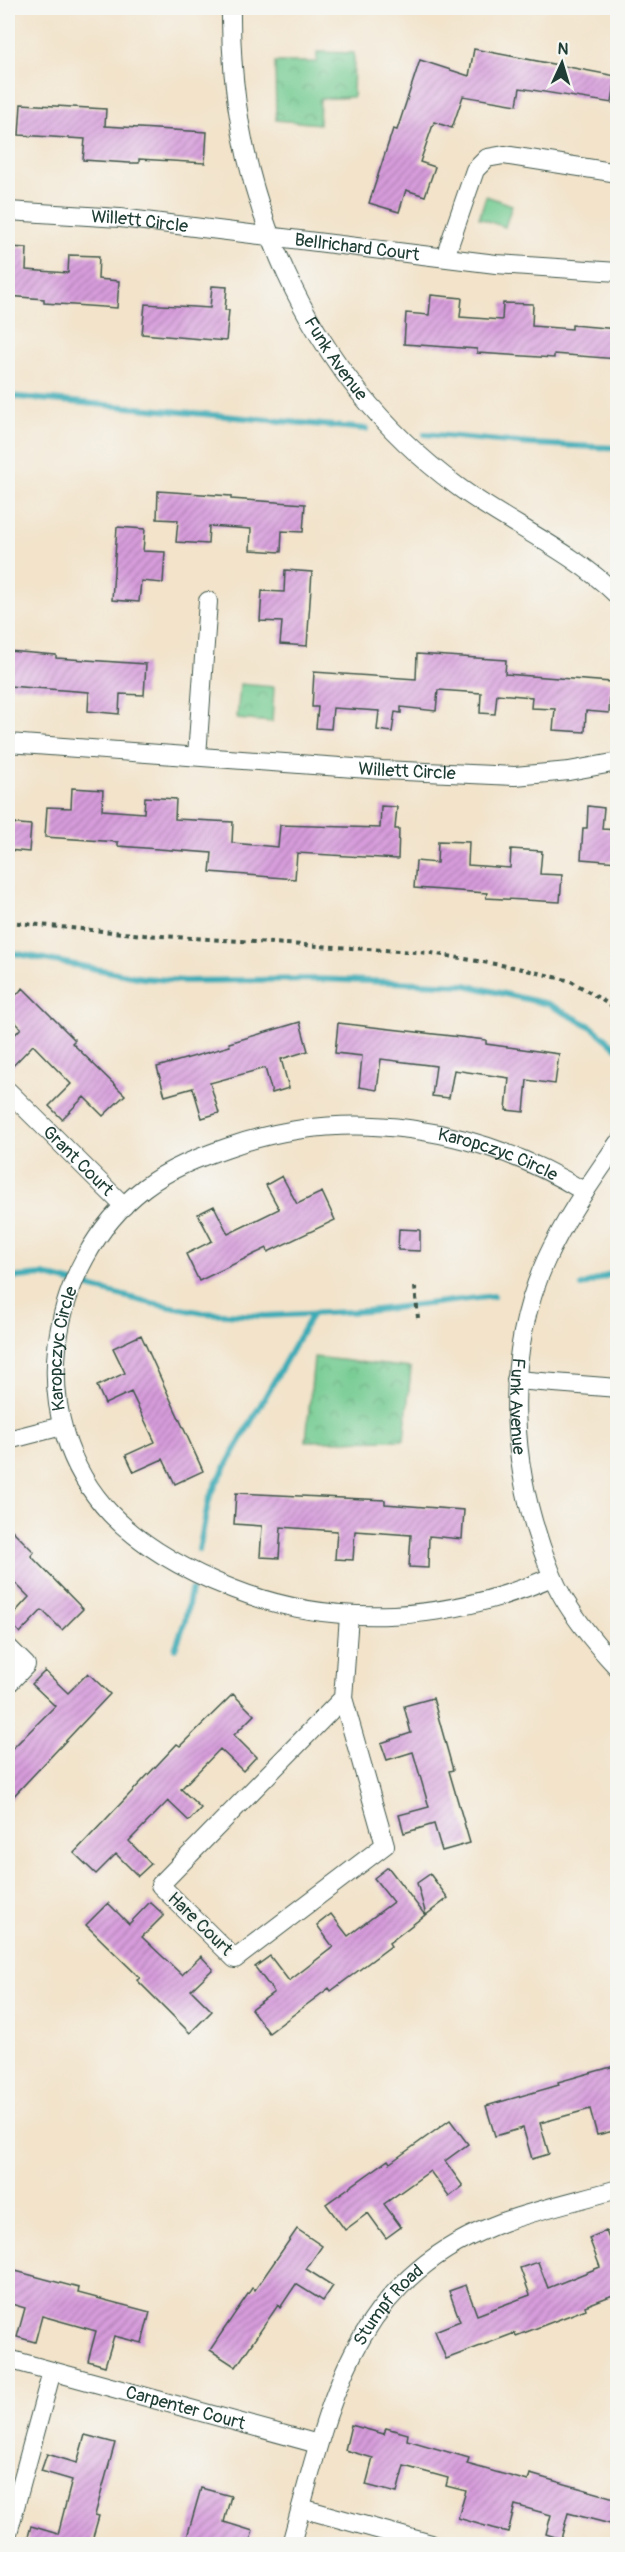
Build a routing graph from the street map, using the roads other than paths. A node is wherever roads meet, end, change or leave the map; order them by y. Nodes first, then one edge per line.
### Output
1 (231, 8) edge
2 (618, 173) edge
3 (8, 211) edge
4 (270, 237) junction
5 (445, 257) junction
6 (618, 272) edge
7 (618, 596) edge
8 (208, 601) dead end
9 (8, 743) edge
10 (197, 756) junction
11 (618, 762) edge
12 (8, 1090) edge
13 (618, 1143) edge
14 (585, 1192) junction
15 (124, 1206) junction
16 (516, 1380) junction
17 (618, 1389) edge
18 (62, 1426) junction
19 (8, 1440) edge
20 (552, 1577) junction
21 (349, 1616) junction
22 (8, 1647) edge
23 (618, 1668) edge
24 (8, 1684) edge
25 (343, 1698) junction
26 (618, 2189) edge
27 (8, 2359) edge
28 (52, 2372) junction
29 (318, 2444) junction
30 (301, 2508) junction
31 (8, 2533) edge
32 (291, 2544) edge
33 (431, 2544) edge

1 - 4 street, Funk Avenue
2 - 5 street, Bellrichard Court
3 - 4 street, Willett Circle
4 - 5 street, Bellrichard Court
4 - 7 street, Funk Avenue
5 - 6 street, Bellrichard Court
8 - 10 street
9 - 10 street, Willett Circle
10 - 11 street, Willett Circle
12 - 15 street, Grant Court
13 - 14 street, Funk Avenue
14 - 15 street, Karopczyc Circle
14 - 16 street, Funk Avenue
15 - 18 street, Karopczyc Circle
16 - 17 street
16 - 20 street, Funk Avenue
18 - 19 street
18 - 21 street, Karopczyc Circle
20 - 21 street, Karopczyc Circle
20 - 23 street, Funk Avenue
21 - 25 street, Hare Court
22 - 24 street
25 - 25 street, Hare Court
26 - 29 street, Stumpf Road
27 - 28 street, Carpenter Court
28 - 29 street, Carpenter Court
28 - 31 street
29 - 30 street, Stumpf Road
30 - 32 street, Stumpf Road
30 - 33 street

